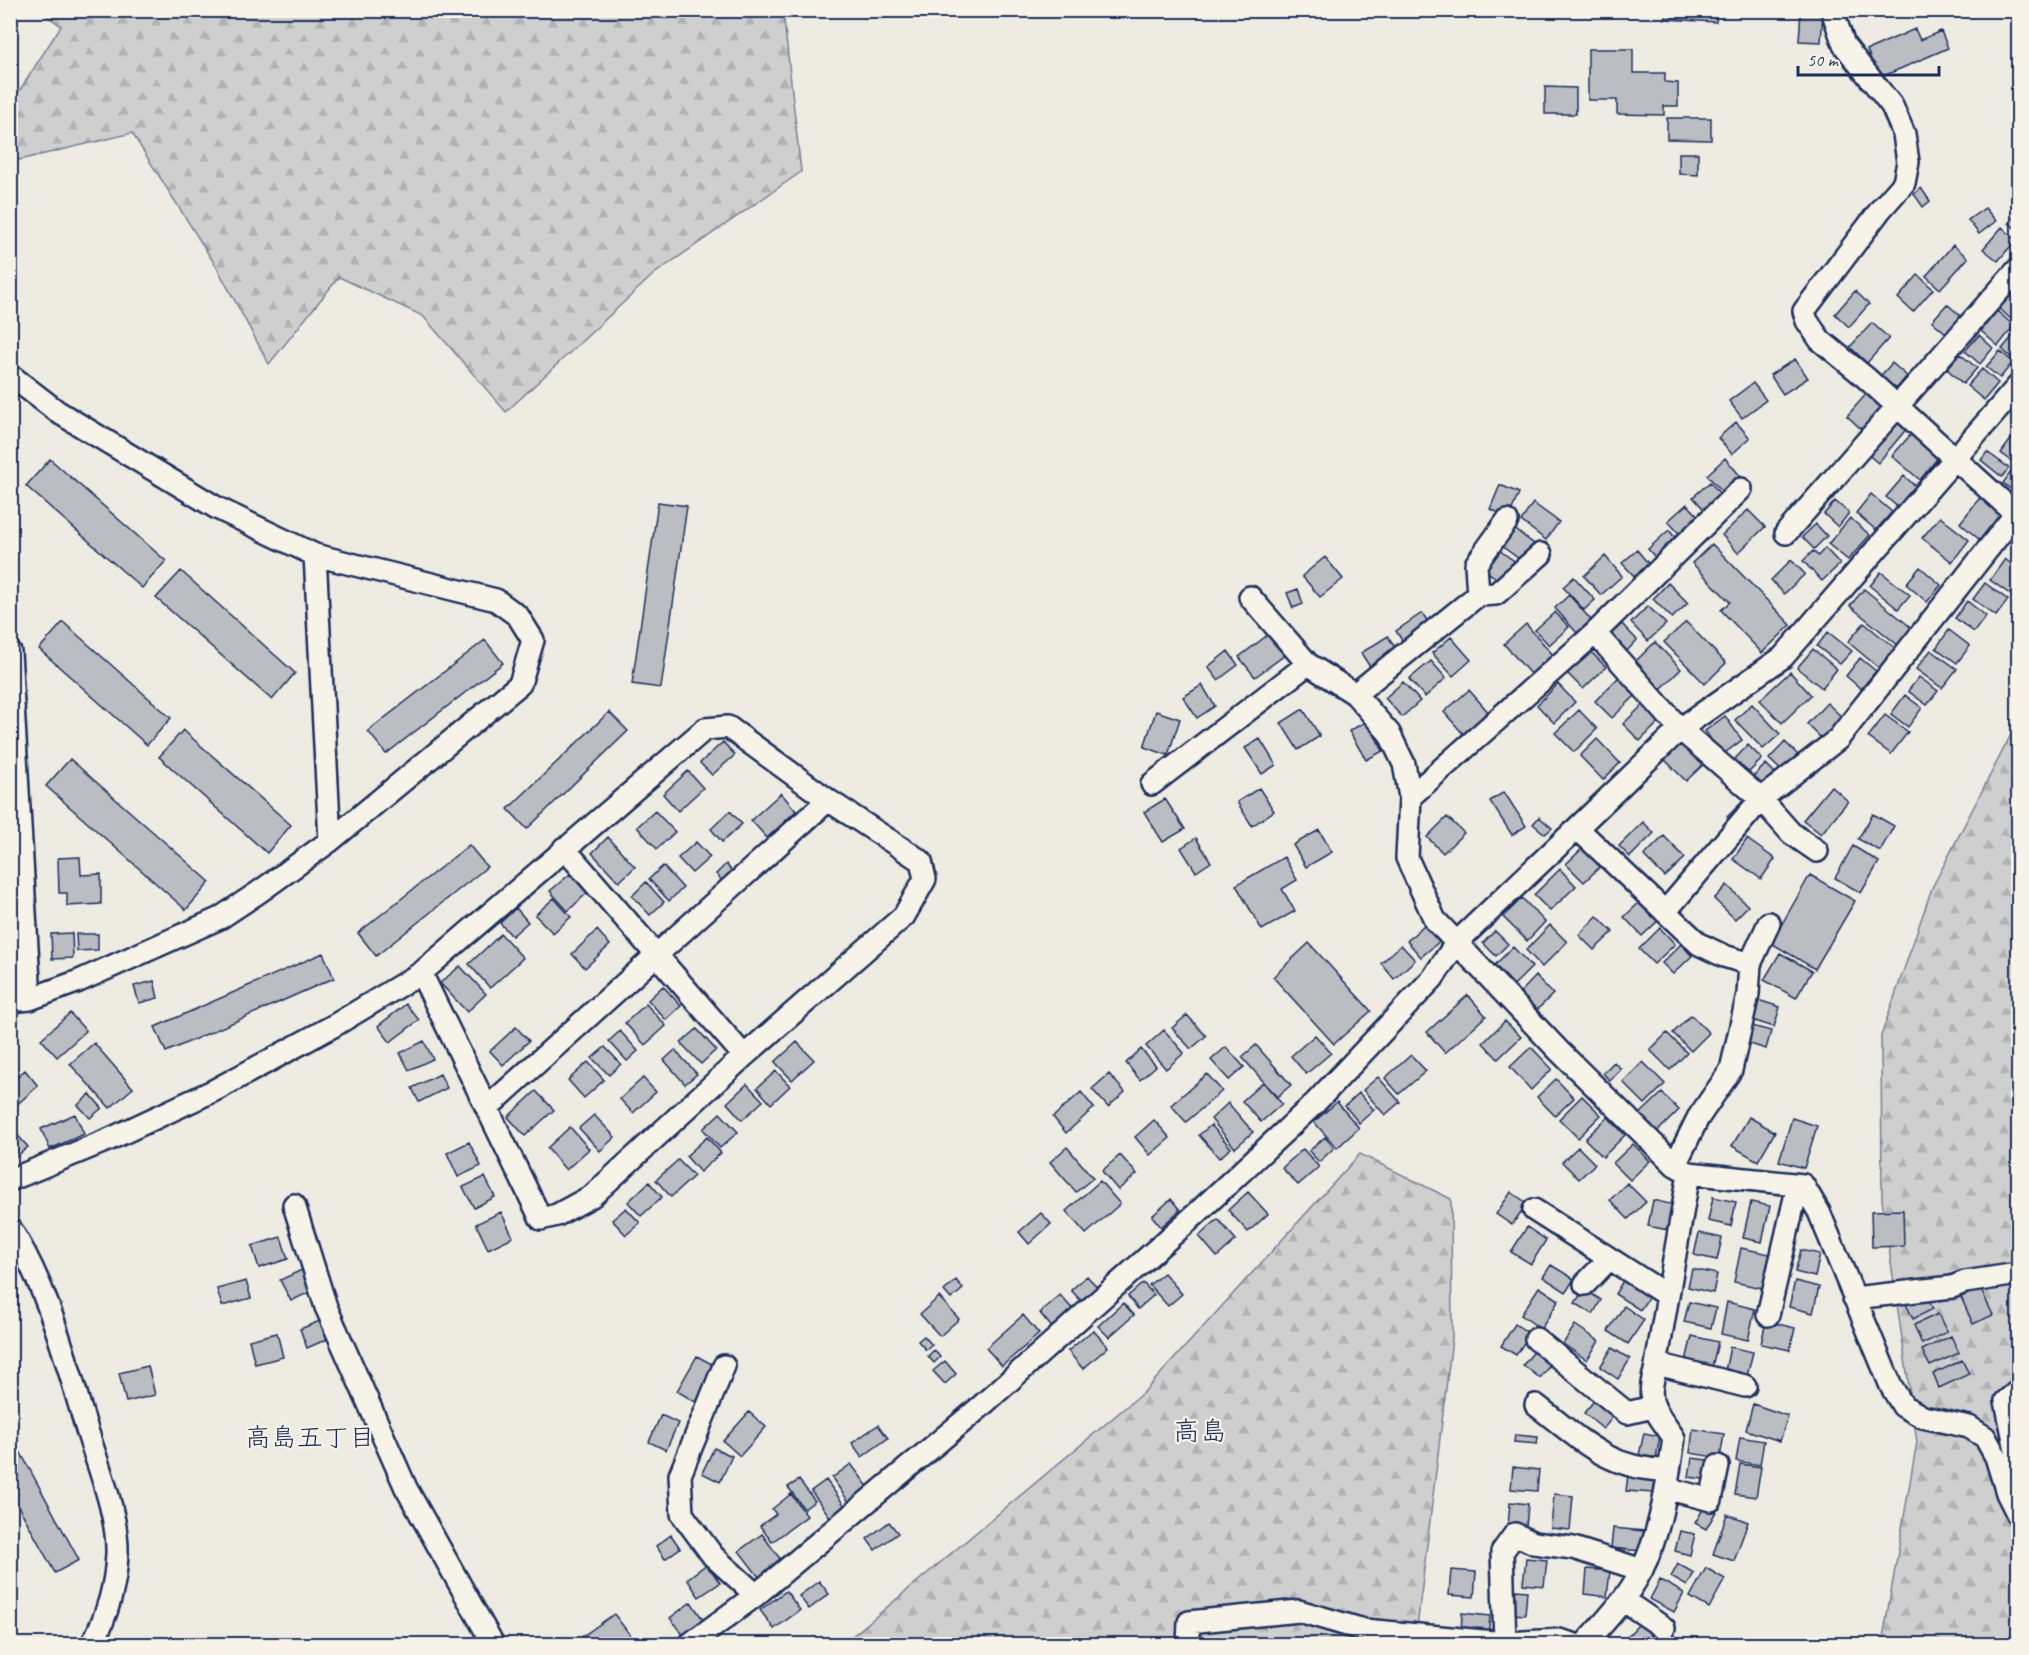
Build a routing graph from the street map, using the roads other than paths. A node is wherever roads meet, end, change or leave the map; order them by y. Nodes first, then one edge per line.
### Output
1 (1832, 10) edge
2 (2014, 282) edge
3 (10, 375) edge
4 (2019, 386) edge
5 (1897, 406) junction
6 (1954, 459) junction
7 (1741, 489) dead end
8 (2017, 513) edge
9 (1507, 521) dead end
10 (1786, 533) dead end
11 (1541, 554) dead end
12 (315, 555) junction
13 (1478, 596) junction
14 (1250, 597) dead end
15 (1595, 633) junction
16 (10, 652) edge
17 (1308, 664) junction
18 (1355, 694) junction
19 (1680, 729) junction
20 (1152, 784) dead end
21 (1410, 797) junction
22 (1761, 799) junction
23 (828, 800) junction
24 (1577, 828) junction
25 (330, 841) junction
26 (564, 848) junction
27 (1816, 851) dead end
28 (1665, 912) junction
29 (1769, 923) dead end
30 (1456, 943) junction
31 (655, 955) junction
32 (1750, 964) junction
33 (421, 973) junction
34 (20, 1000) edge
35 (744, 1056) junction
36 (487, 1108) junction
37 (1682, 1169) junction
38 (10, 1180) edge
39 (1797, 1185) junction
40 (294, 1205) dead end
41 (1533, 1210) dead end
42 (10, 1228) edge
43 (1609, 1259) junction
44 (2019, 1274) edge
45 (1585, 1284) dead end
46 (1668, 1296) junction
47 (1854, 1299) junction
48 (1768, 1315) dead end
49 (1536, 1339) dead end
50 (1657, 1364) junction
51 (724, 1366) dead end
52 (1745, 1386) dead end
53 (2019, 1390) edge
54 (1536, 1405) dead end
55 (1653, 1407) junction
56 (2019, 1461) edge
57 (1718, 1466) dead end
58 (1668, 1479) junction
59 (2013, 1492) edge
60 (2019, 1515) edge
61 (1642, 1570) junction
62 (756, 1595) junction
63 (1623, 1600) junction
64 (1664, 1628) dead end
65 (1504, 1643) edge
66 (92, 1644) edge
67 (493, 1644) edge
68 (690, 1644) edge
69 (1188, 1644) edge
70 (1573, 1644) edge
71 (1585, 1644) edge

1 - 5 street
2 - 5 street
3 - 12 street
4 - 6 street
5 - 6 street
5 - 10 street
6 - 8 street
6 - 19 street
7 - 15 street
8 - 22 street
9 - 13 street
11 - 13 street
12 - 25 street
12 - 25 street
13 - 18 street
14 - 17 street
15 - 19 street
15 - 21 street
16 - 34 street
17 - 18 street
17 - 20 street
18 - 21 street
19 - 22 street
19 - 24 street
21 - 30 street
22 - 27 street
22 - 28 street
23 - 26 street
23 - 31 street
23 - 35 street
24 - 28 street
24 - 30 street
25 - 34 street
26 - 31 street
26 - 33 street
28 - 32 street
29 - 32 street
30 - 37 street
30 - 62 street
31 - 35 street
31 - 36 street
32 - 37 street
33 - 36 street
33 - 38 street
35 - 36 street
37 - 39 street
37 - 46 street
39 - 47 street
39 - 48 street
40 - 67 street
41 - 43 street
42 - 66 street
43 - 45 street
43 - 46 street
44 - 47 street
46 - 50 street
47 - 59 street
49 - 55 street
50 - 52 street
50 - 55 street
51 - 62 street
53 - 56 street
54 - 58 street
55 - 58 street
57 - 58 street
58 - 61 street
59 - 60 street
61 - 63 street
61 - 65 street
62 - 68 street
63 - 64 street
63 - 71 street
65 - 69 street
65 - 70 street

